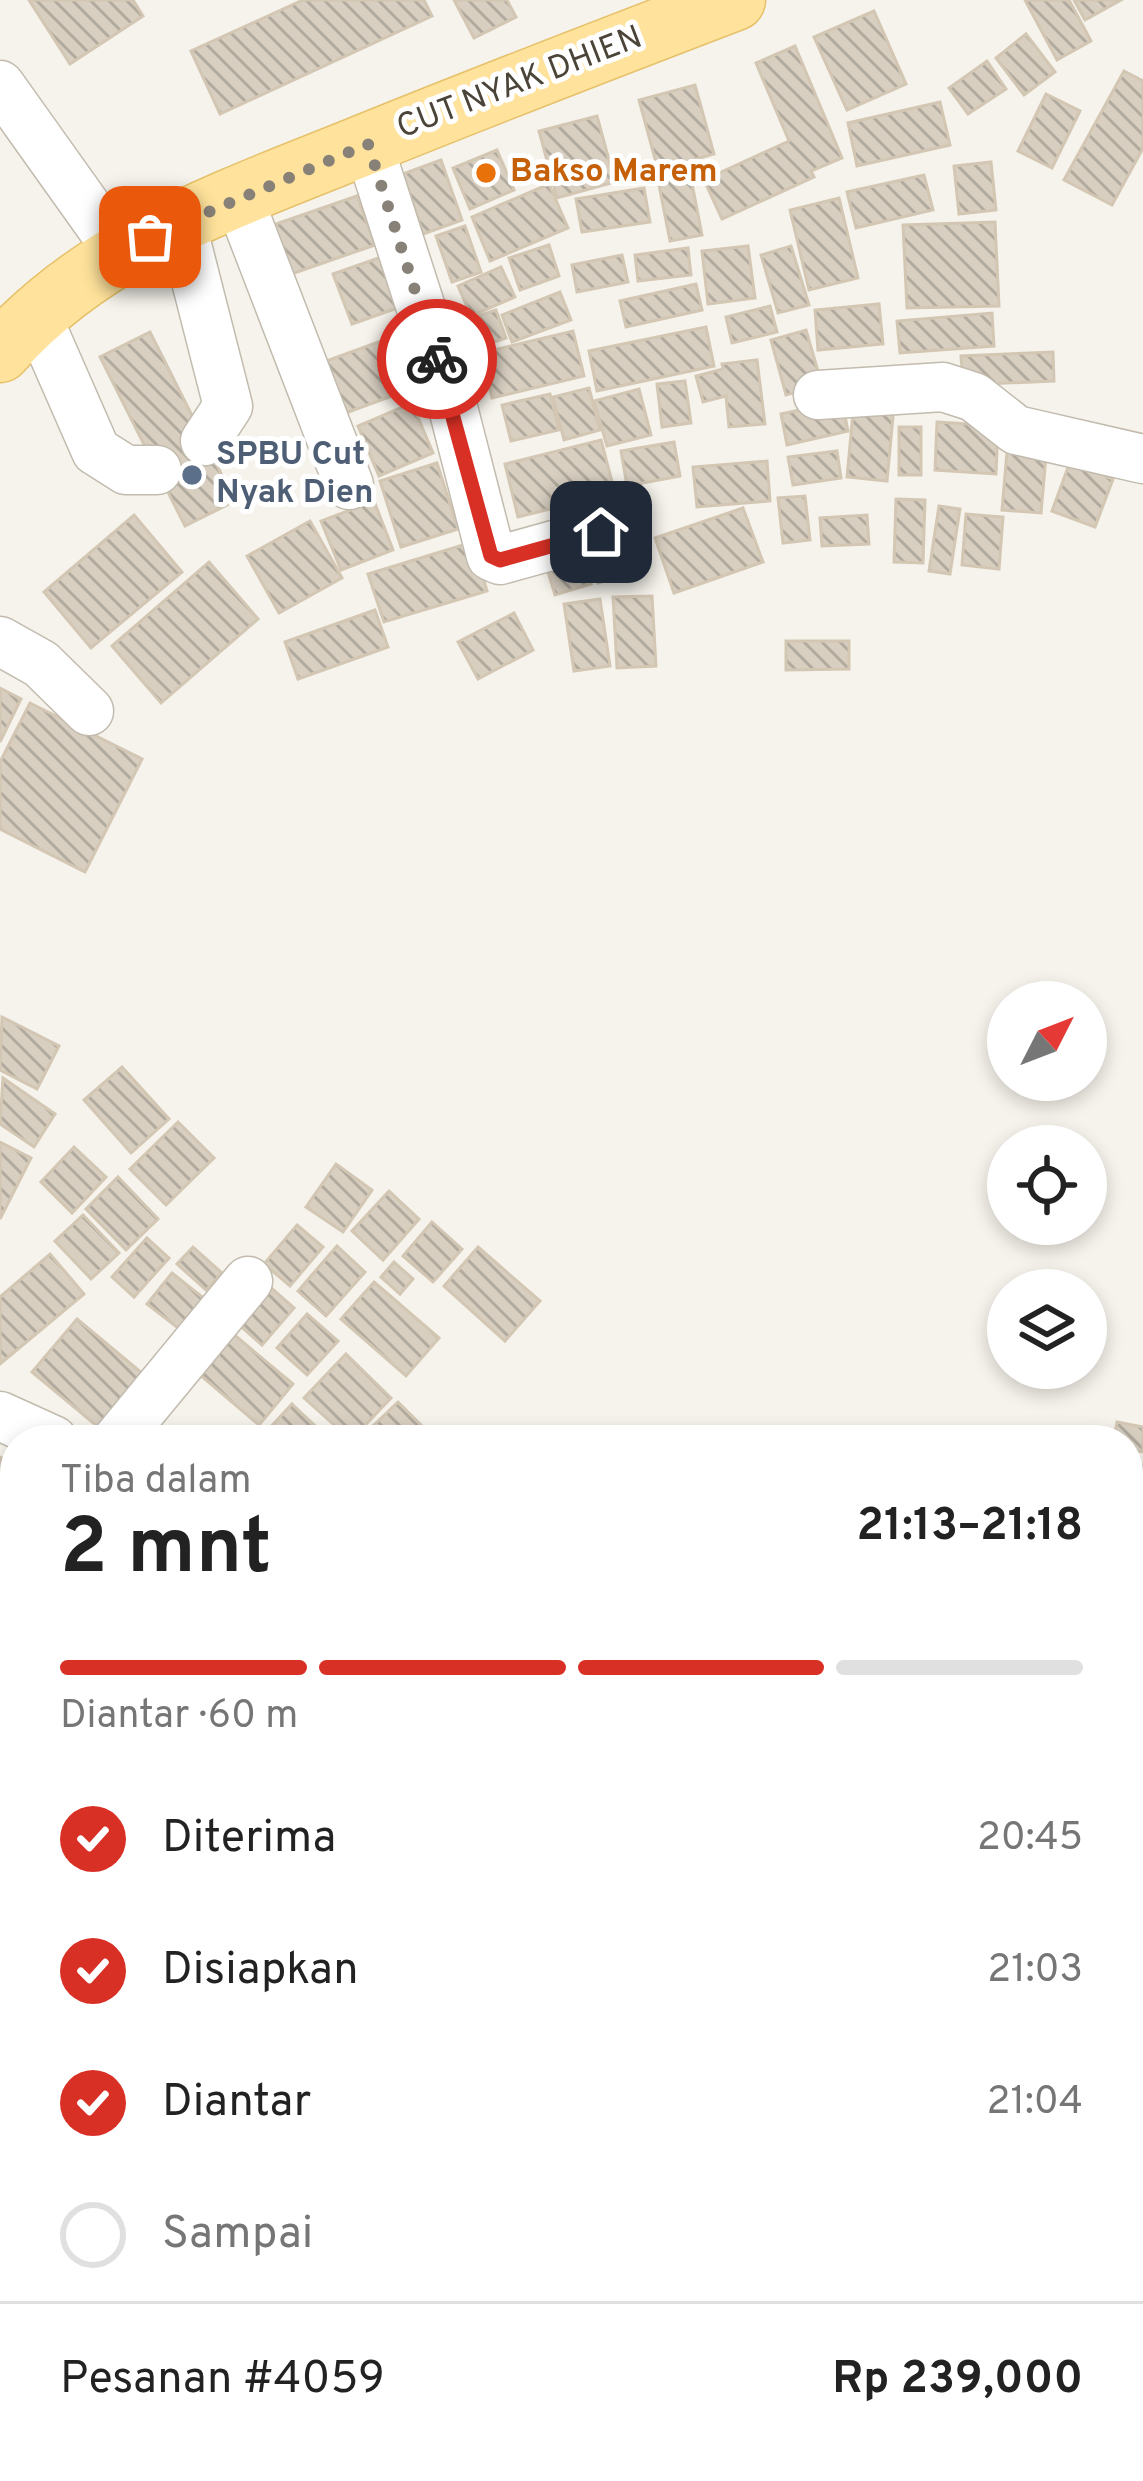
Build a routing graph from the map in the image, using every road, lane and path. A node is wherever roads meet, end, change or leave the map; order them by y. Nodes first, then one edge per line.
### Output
1 (734, 0) edge
2 (0, 85) edge
3 (368, 144) junction
4 (238, 196) junction
5 (181, 222) junction
6 (119, 252) junction
7 (18, 332) edge
8 (818, 395) dead end
9 (205, 441) dead end
10 (1143, 459) edge
11 (157, 470) dead end
12 (349, 485) dead end
13 (601, 532) dead end
14 (0, 641) edge
15 (89, 711) dead end
16 (248, 1281) dead end
17 (129, 1425) edge

1 - 3 main road, CUT NYAK DHIEN
2 - 6 street
3 - 4 main road, CUT NYAK DHIEN
3 - 13 street
4 - 5 main road, CUT NYAK DHIEN
4 - 12 street
5 - 6 main road, CUT NYAK DHIEN
5 - 9 street
6 - 7 main road, CUT NYAK DHIEN
7 - 11 street
8 - 10 street
14 - 15 street
16 - 17 street

